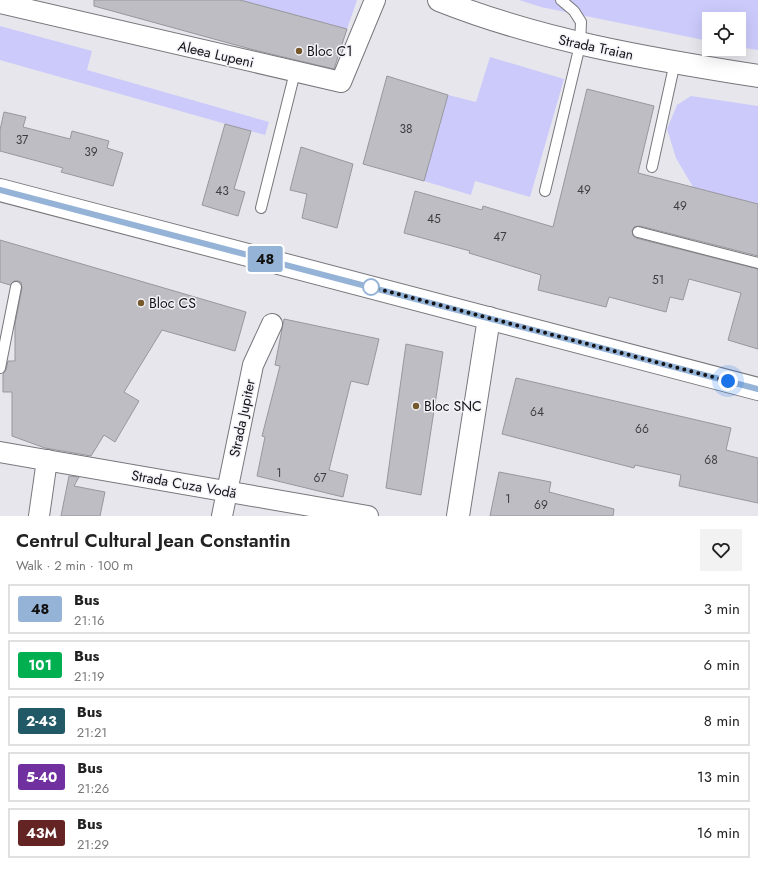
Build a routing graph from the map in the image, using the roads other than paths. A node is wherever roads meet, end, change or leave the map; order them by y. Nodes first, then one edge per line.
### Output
1 (375, 0) edge
2 (439, 0) edge
3 (562, 0) edge
4 (0, 3) edge
5 (580, 45) junction
6 (674, 62) junction
7 (295, 72) junction
8 (758, 76) edge
9 (652, 167) dead end
10 (0, 190) edge
11 (545, 191) dead end
12 (261, 208) dead end
13 (638, 232) dead end
14 (758, 263) edge
15 (16, 287) dead end
16 (489, 318) junction
17 (272, 324) dead end
18 (0, 368) edge
19 (758, 389) edge
20 (0, 452) edge
21 (47, 460) junction
22 (226, 491) junction
23 (39, 516) edge
24 (222, 516) edge
25 (368, 516) edge
26 (458, 516) edge

1 - 7 street, Aleea Lupeni
2 - 5 main road, Strada Traian
3 - 5 lane
4 - 7 street, Aleea Lupeni
5 - 6 main road, Strada Traian
5 - 11 lane
6 - 8 main road, Strada Traian
6 - 9 lane
7 - 12 lane
10 - 16 main road
13 - 14 lane
15 - 18 lane
16 - 19 main road
16 - 26 main road
17 - 22 street, Strada Jupiter
20 - 21 street, Strada Cuza Vodă
21 - 22 street, Strada Cuza Vodă
21 - 23 street
22 - 24 street, Strada Jupiter
22 - 25 street, Strada Cuza Vodă

